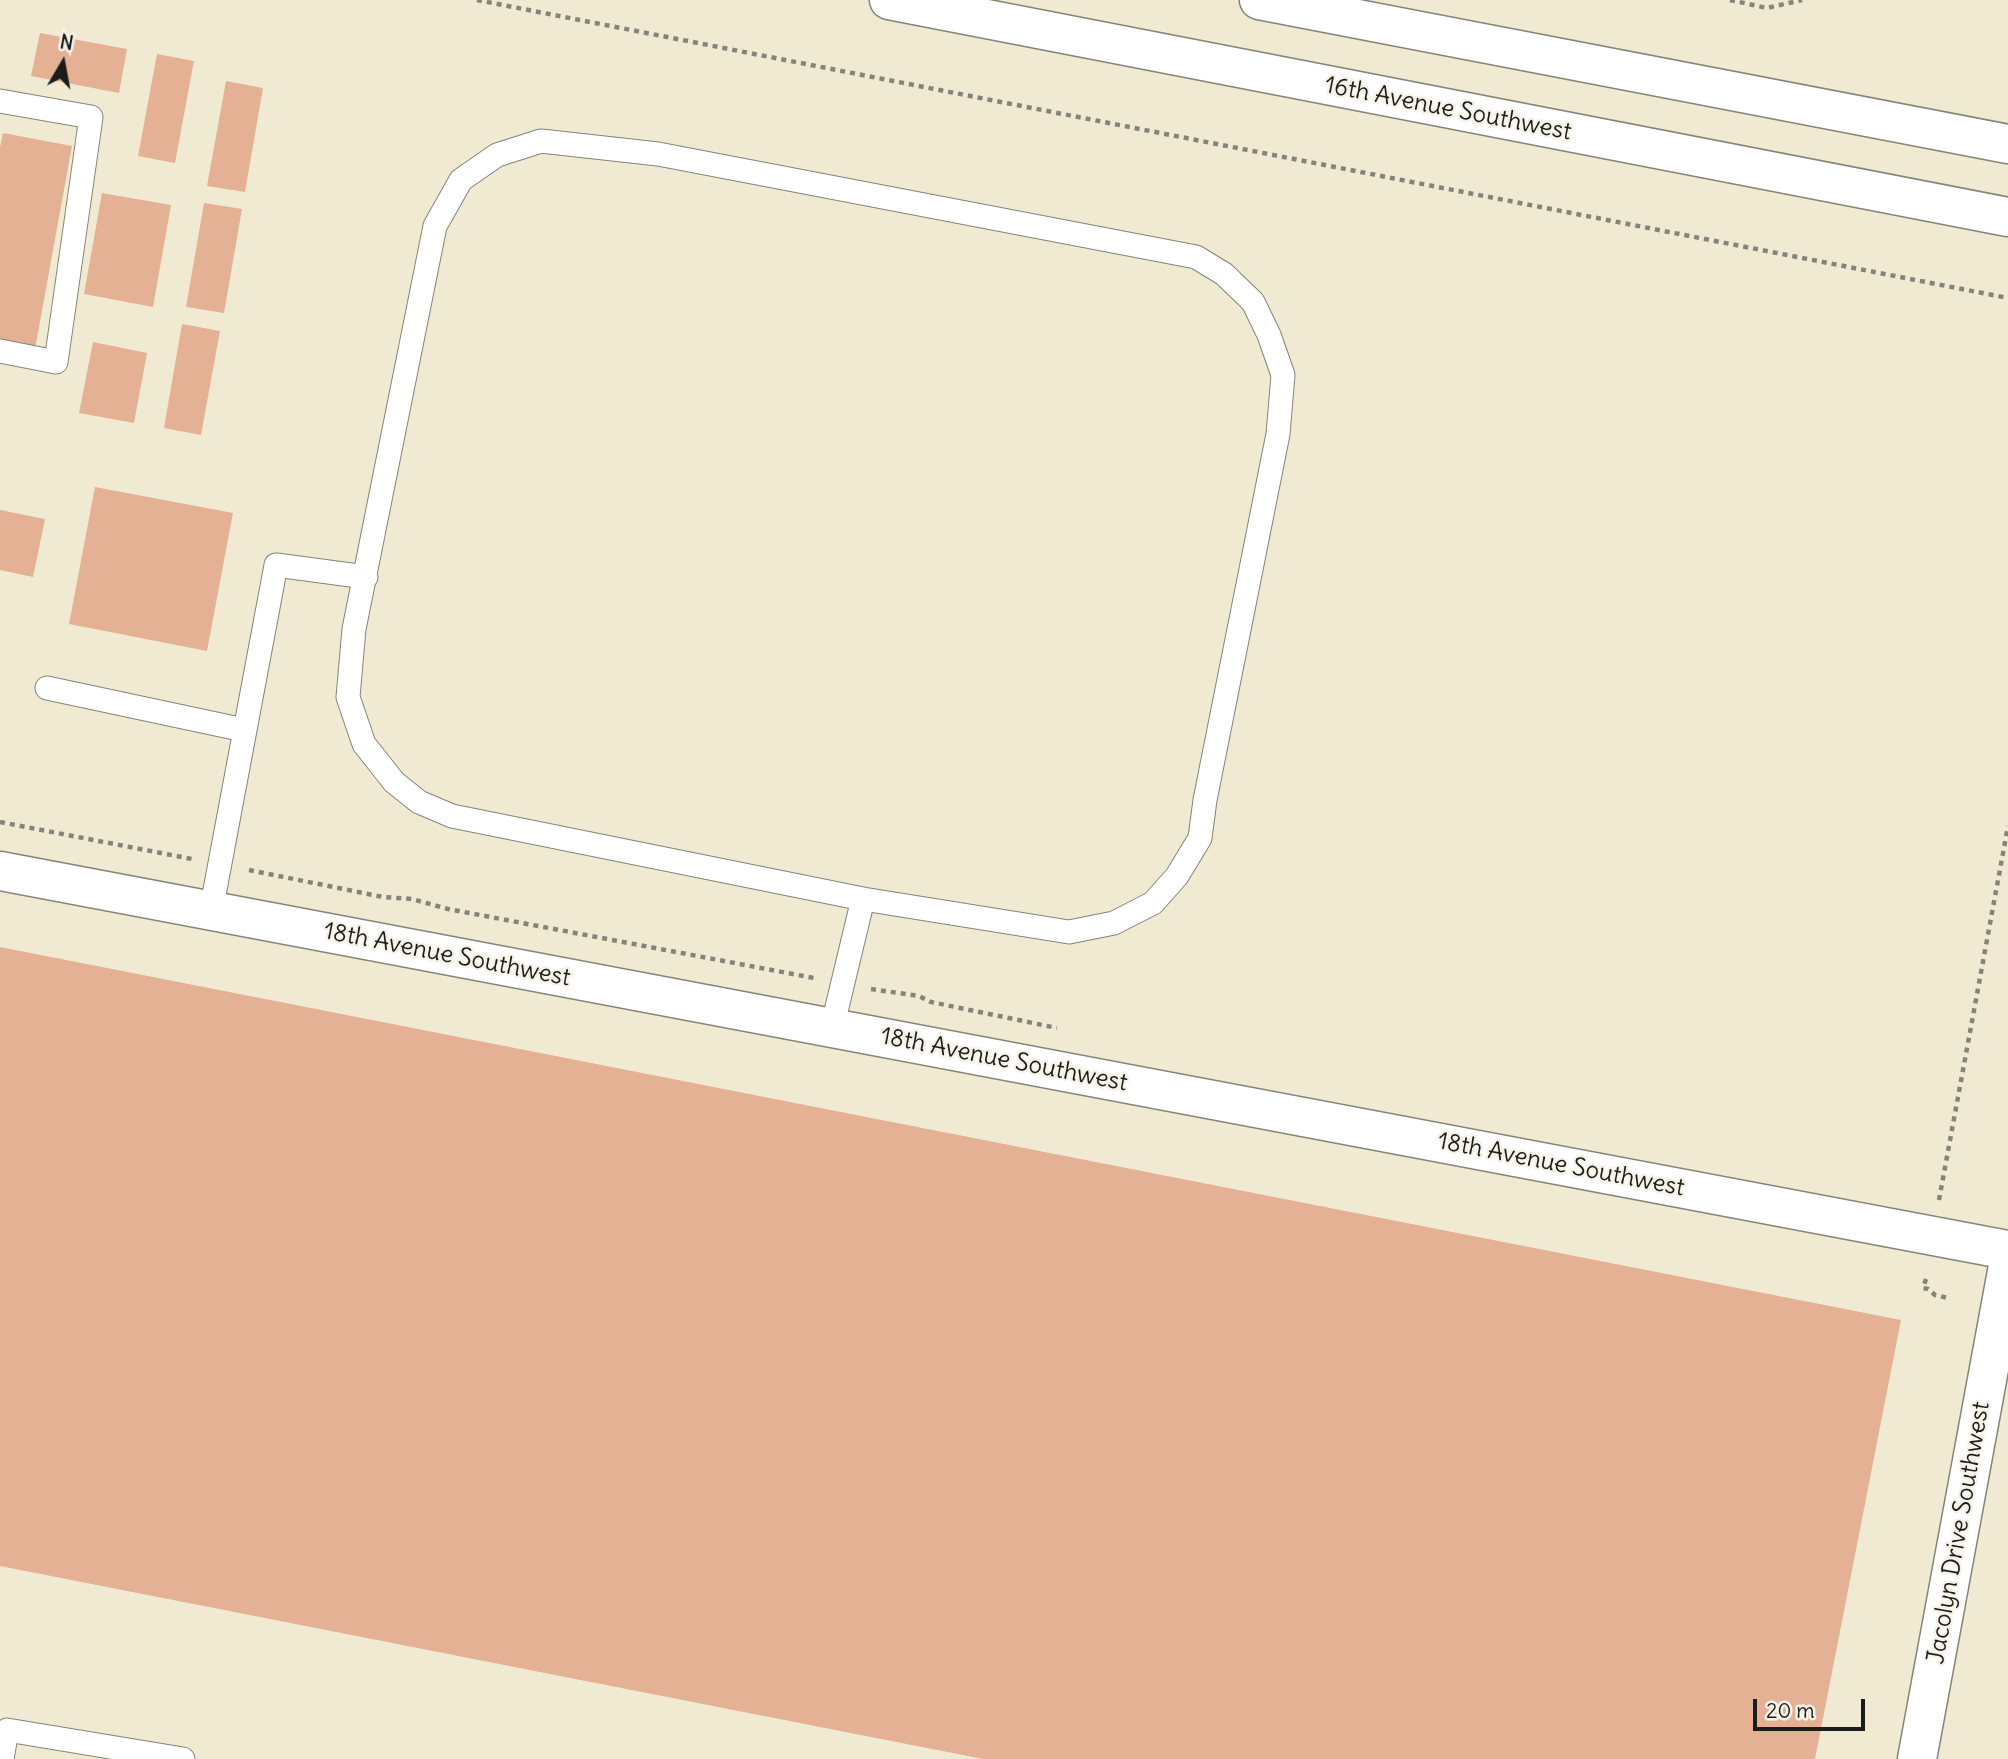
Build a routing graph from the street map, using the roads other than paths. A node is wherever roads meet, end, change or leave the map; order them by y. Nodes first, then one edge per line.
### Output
1 (889, 0) edge
2 (1259, 0) edge
3 (0, 101) edge
4 (2008, 144) edge
5 (2008, 218) edge
6 (0, 351) edge
7 (366, 576) junction
8 (47, 688) dead end
9 (244, 730) junction
10 (0, 871) edge
11 (863, 899) junction
12 (211, 911) junction
13 (832, 1028) junction
14 (2008, 1250) edge
15 (2008, 1266) edge
16 (2, 1759) edge
17 (183, 1759) edge
18 (1917, 1759) edge

1 - 5 street, 16th Avenue Southwest
2 - 4 street
3 - 6 lane
7 - 9 lane
7 - 11 lane
7 - 11 lane
8 - 9 lane
9 - 12 lane
10 - 12 street, 18th Avenue Southwest
11 - 13 lane
12 - 13 street, 18th Avenue Southwest
13 - 14 street, 18th Avenue Southwest
15 - 18 street, Jacolyn Drive Southwest
16 - 17 lane

